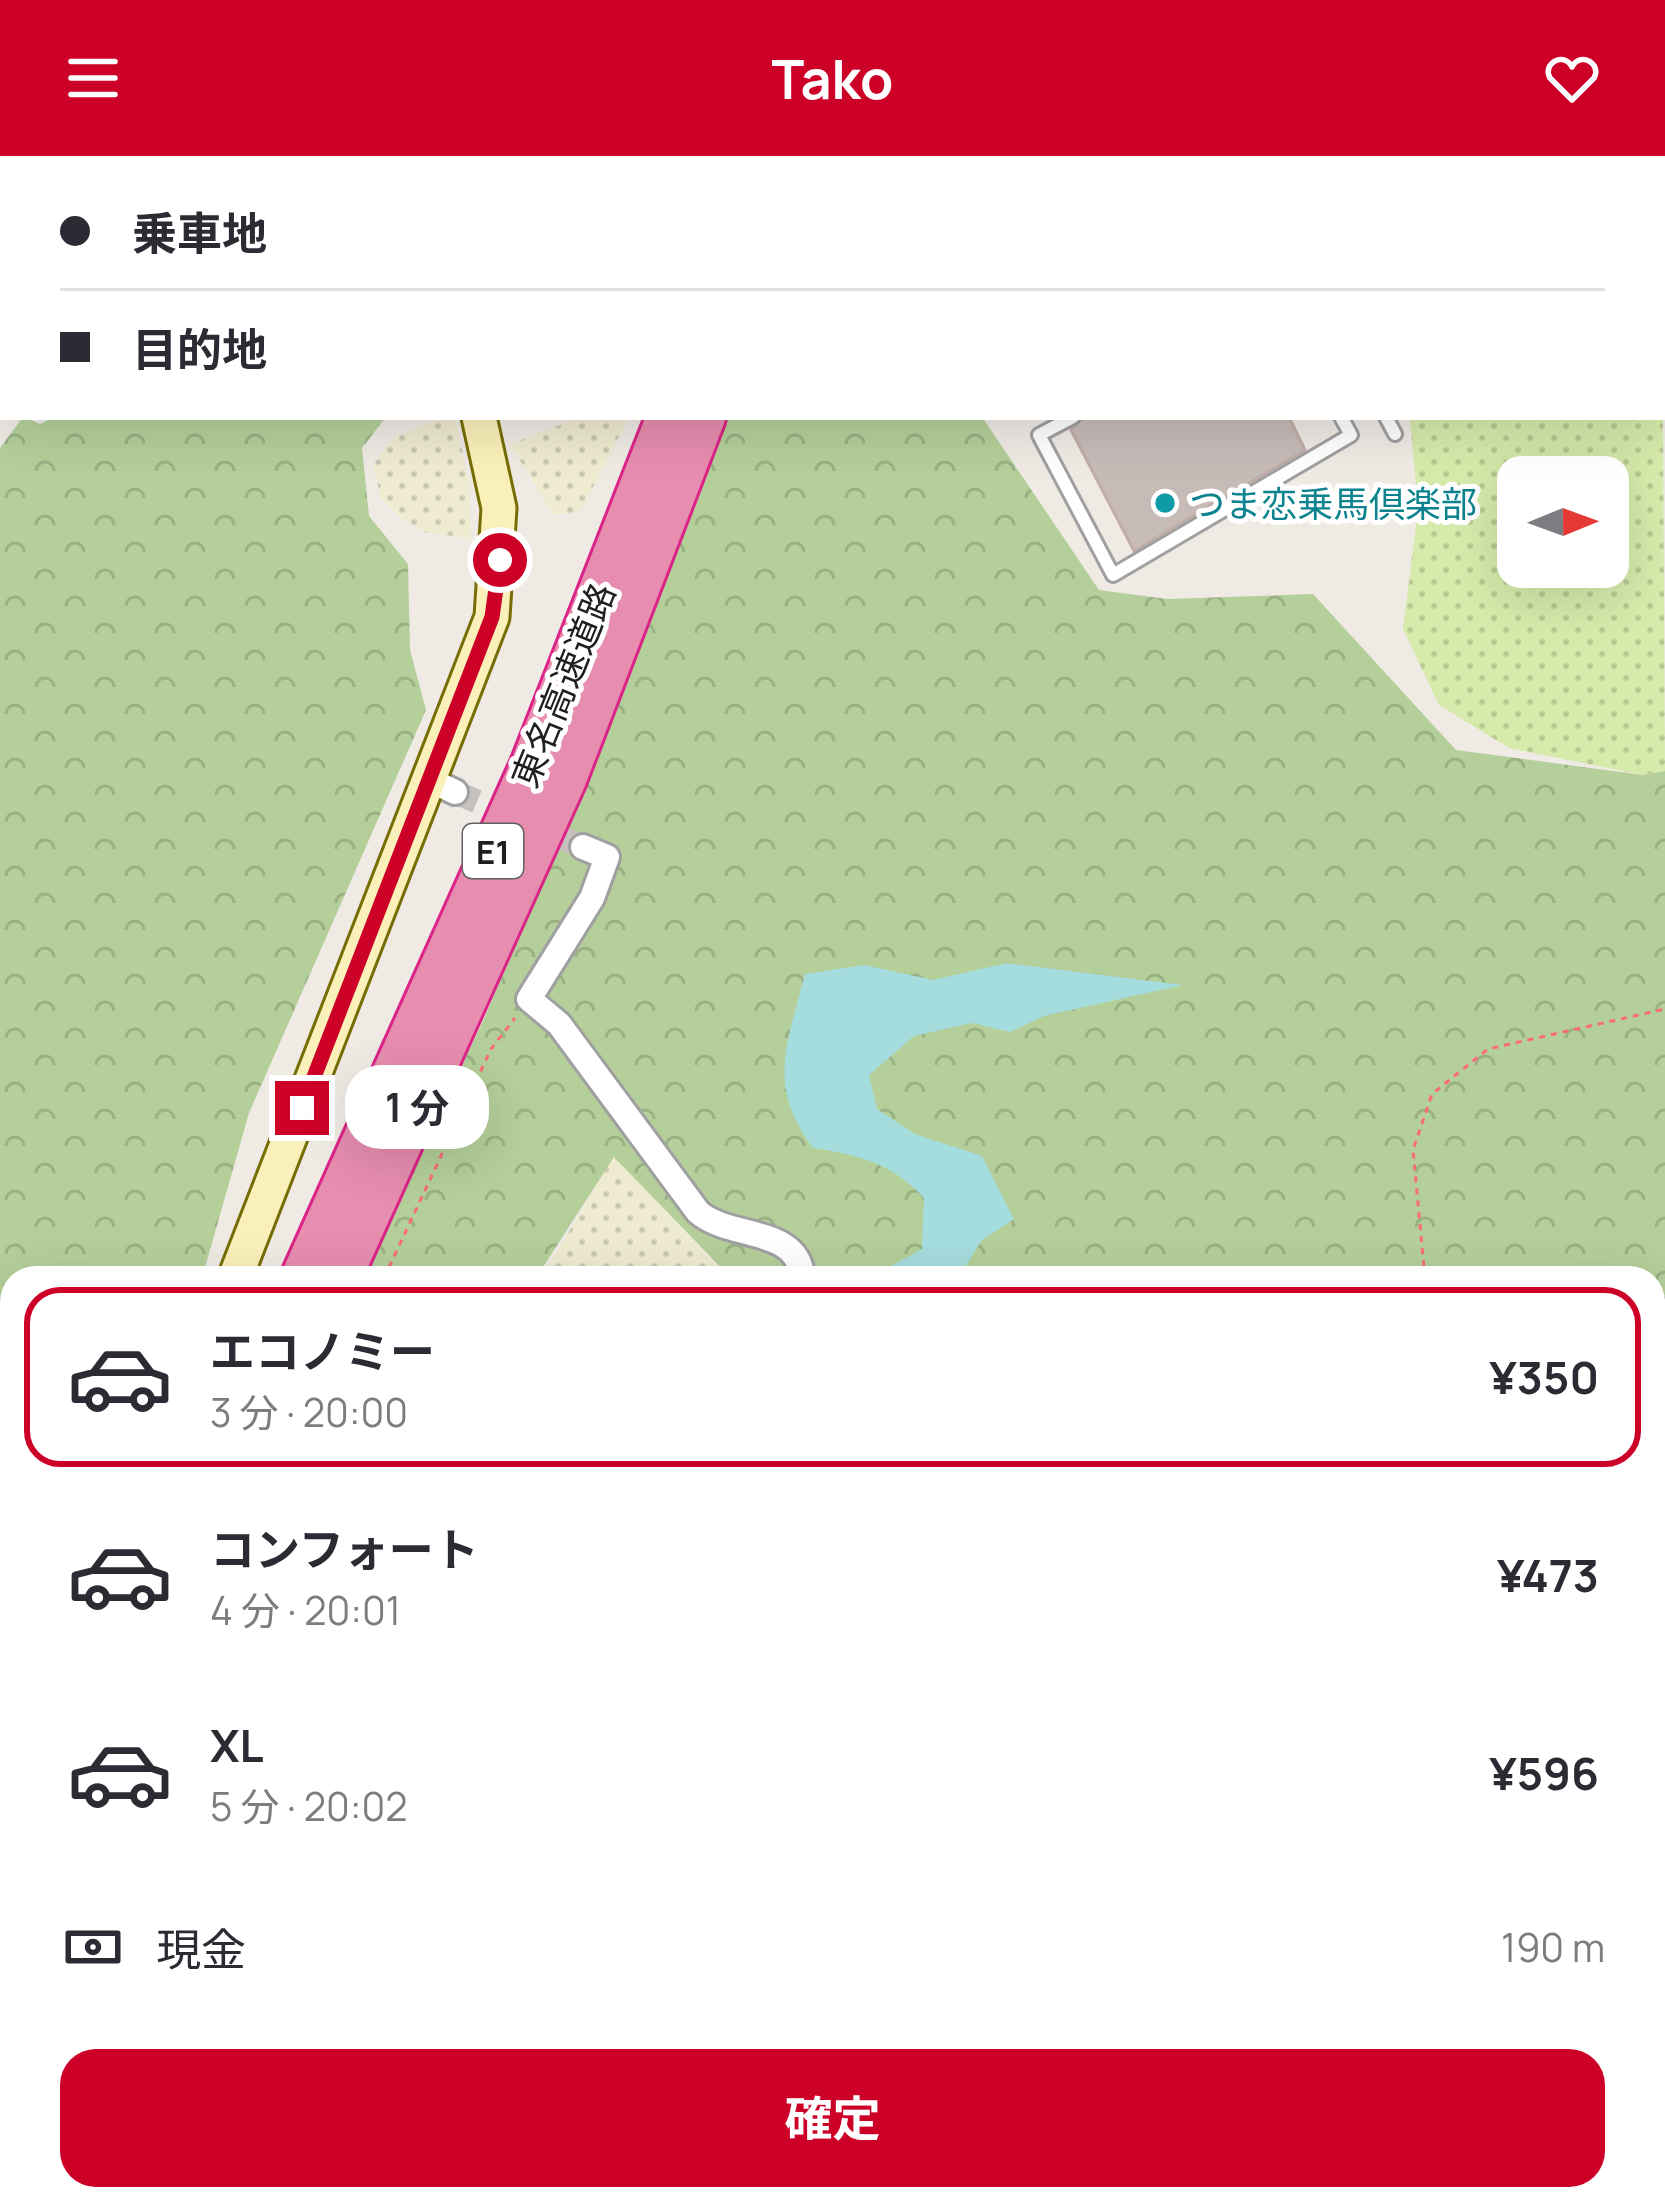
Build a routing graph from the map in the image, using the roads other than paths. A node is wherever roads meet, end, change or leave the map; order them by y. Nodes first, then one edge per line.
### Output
1 (479, 420) edge
2 (667, 420) edge
3 (703, 420) edge
4 (1067, 420) edge
5 (1344, 420) edge
6 (1388, 420) edge
7 (1395, 434) dead end
8 (584, 847) dead end
9 (241, 1266) edge
10 (307, 1266) edge
11 (345, 1266) edge
12 (801, 1266) edge

1 - 9 street
2 - 10 highway, 東名高速道路 / E1
3 - 11 highway, 東名高速道路 / E1
4 - 5 lane
6 - 7 lane
8 - 12 street

